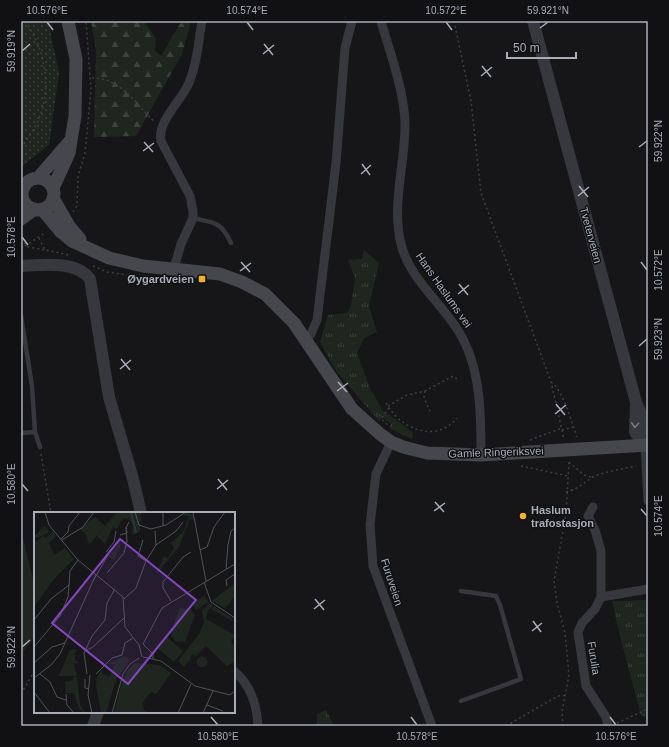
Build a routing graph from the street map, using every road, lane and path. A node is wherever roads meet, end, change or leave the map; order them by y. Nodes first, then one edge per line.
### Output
1 (25, 21) edge
2 (68, 21) edge
3 (202, 21) edge
4 (352, 21) edge
5 (381, 21) edge
6 (454, 21) edge
7 (533, 21) edge
8 (92, 78) dead end
9 (161, 126) junction
10 (70, 141) junction
11 (21, 148) edge
12 (38, 178) junction
13 (53, 193) junction
14 (22, 197) edge
15 (38, 209) junction
16 (193, 218) junction
17 (21, 219) edge
18 (50, 229) dead end
19 (21, 239) edge
20 (230, 243) dead end
21 (26, 246) junction
22 (88, 248) junction
23 (21, 249) edge
24 (45, 250) dead end
25 (21, 266) edge
26 (174, 268) junction
27 (21, 316) edge
28 (305, 339) junction
29 (457, 379) dead end
30 (551, 382) junction
31 (425, 391) junction
32 (636, 402) junction
33 (386, 403) dead end
34 (388, 406) junction
35 (389, 408) junction
36 (430, 411) dead end
37 (456, 418) dead end
38 (389, 426) dead end
39 (573, 427) junction
40 (562, 429) junction
41 (648, 430) edge
42 (21, 432) edge
43 (35, 432) junction
44 (564, 439) dead end
45 (526, 441) dead end
46 (391, 442) junction
47 (579, 442) dead end
48 (646, 445) edge
49 (40, 446) joint
50 (481, 455) junction
51 (645, 464) junction
52 (521, 466) dead end
53 (568, 476) junction
54 (592, 478) junction
55 (566, 492) junction
56 (648, 501) edge
57 (593, 506) dead end
58 (51, 512) edge
59 (141, 512) edge
60 (648, 589) edge
61 (461, 591) dead end
62 (601, 597) junction
63 (34, 672) edge
64 (235, 672) edge
65 (21, 694) edge
66 (566, 695) junction
67 (461, 701) dead end
68 (648, 709) edge
69 (98, 713) edge
70 (608, 725) edge
71 (93, 726) edge
72 (258, 726) edge
73 (432, 726) edge
74 (506, 726) edge
75 (563, 726) edge

1 - 11 path
2 - 10 main road
3 - 9 street
4 - 28 street
5 - 50 street, Hans Haslums vei
6 - 30 path
7 - 32 street, Tveterveien
8 - 9 path
9 - 16 street
10 - 12 main road
10 - 13 main road
12 - 13 main road
12 - 14 main road
13 - 15 main road
13 - 22 main road, Gamle Ringeriksvei
14 - 15 main road
15 - 17 main road
15 - 22 main road, Gamle Ringeriksvei
16 - 20 lane
16 - 26 street
18 - 21 path
19 - 21 path
21 - 23 path
21 - 24 path
22 - 26 main road, Gamle Ringeriksvei
25 - 59 street
26 - 28 main road, Gamle Ringeriksvei
27 - 43 lane
28 - 46 main road, Gamle Ringeriksvei
29 - 31 path
30 - 39 path
30 - 40 path
31 - 34 path
31 - 36 path
32 - 41 street, Tveterveien
32 -> 48 street, Tveterveien
33 - 34 path
34 - 35 path
35 - 37 path
35 - 38 path
39 - 40 path
39 - 47 path
40 - 44 path
40 - 45 path
41 - 48 street, Tveterveien
42 - 43 lane
43 - 49 lane
46 - 50 main road, Gamle Ringeriksvei
46 - 73 street, Furuveien
48 - 50 main road, Gamle Ringeriksvei
48 - 51 street
49 - 58 path
51 - 54 path
51 - 56 street
52 - 53 path
53 - 54 path
53 - 55 path
54 - 55 path
55 - 66 path
57 - 62 street
60 - 62 street
61 - 67 lane
62 - 70 street, Furulia
63 - 65 path
64 - 72 street
66 - 74 path
66 - 75 path
68 - 70 path
69 - 71 street

